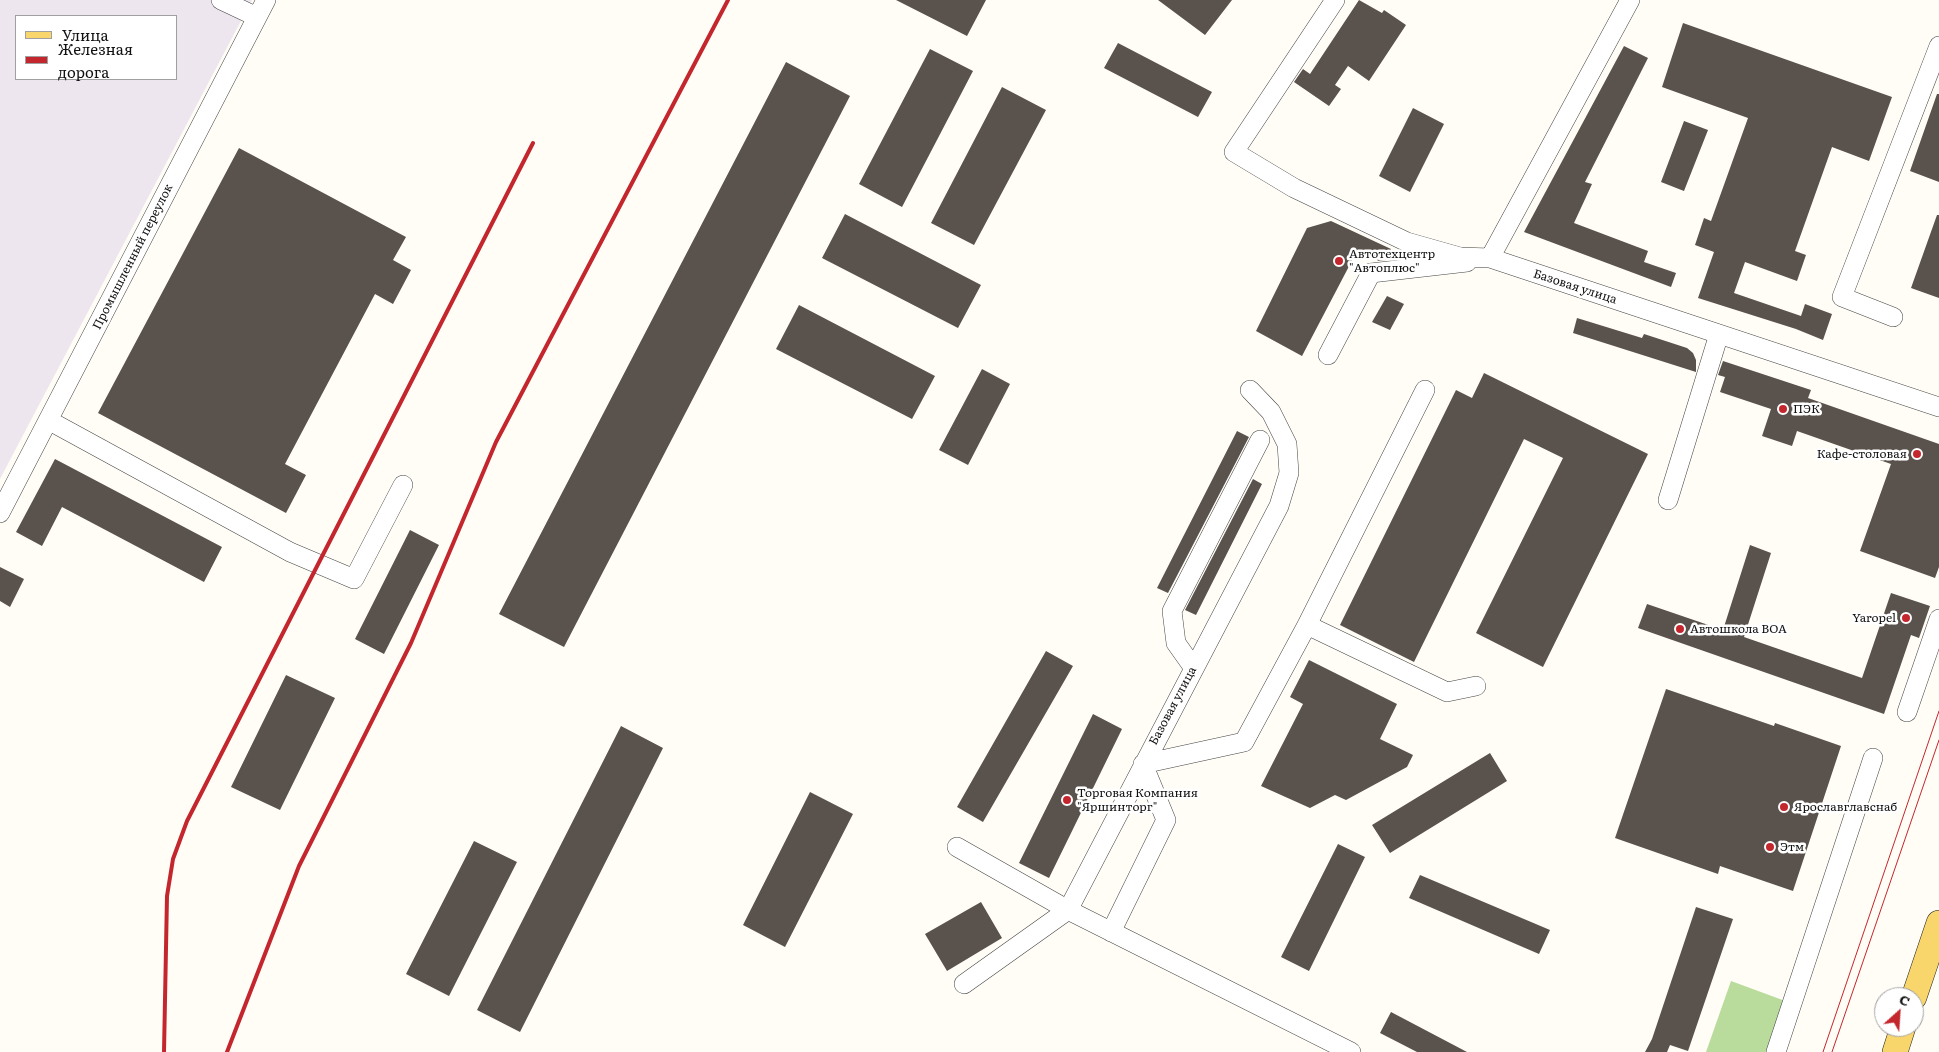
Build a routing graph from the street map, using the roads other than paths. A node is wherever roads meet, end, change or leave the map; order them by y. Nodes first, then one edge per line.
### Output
1 (221, 0) edge
2 (266, 0) edge
3 (1335, 0) edge
4 (1630, 0) edge
5 (257, 17) junction
6 (1939, 46) edge
7 (1490, 258) junction
8 (1893, 317) dead end
9 (1719, 334) junction
10 (1328, 355) dead end
11 (1250, 390) dead end
12 (1425, 390) dead end
13 (1937, 401) edge
14 (48, 420) junction
15 (1260, 440) dead end
16 (403, 485) dead end
17 (1668, 500) dead end
18 (0, 513) edge
19 (1939, 619) edge
20 (1307, 625) junction
21 (1193, 667) junction
22 (1476, 686) dead end
23 (1907, 712) dead end
24 (1873, 758) dead end
25 (1143, 764) junction
26 (957, 846) dead end
27 (1068, 910) junction
28 (1939, 923) edge
29 (1110, 932) junction
30 (964, 984) dead end
31 (1917, 987) edge
32 (1900, 1037) edge
33 (1351, 1052) edge
34 (1776, 1052) edge
35 (1895, 1052) edge

1 - 5 street
2 - 5 street, Промышленный переулок
3 - 7 street
4 - 7 street
5 - 14 street, Промышленный переулок
6 - 8 street
7 - 9 street, Базовая улица
7 - 10 street
9 - 13 street, Базовая улица
9 - 17 street
11 - 21 street, Базовая улица
12 - 20 street
14 - 16 street
14 - 18 street, Промышленный переулок
15 - 21 street
19 - 23 street
20 - 22 street
20 - 25 street
21 - 25 street, Базовая улица
24 - 34 street
25 - 27 street, Базовая улица
25 - 29 street
26 - 27 street
27 - 29 street
27 - 30 street, Базовая улица
28 - 31 main road
29 - 33 street
32 - 35 main road

